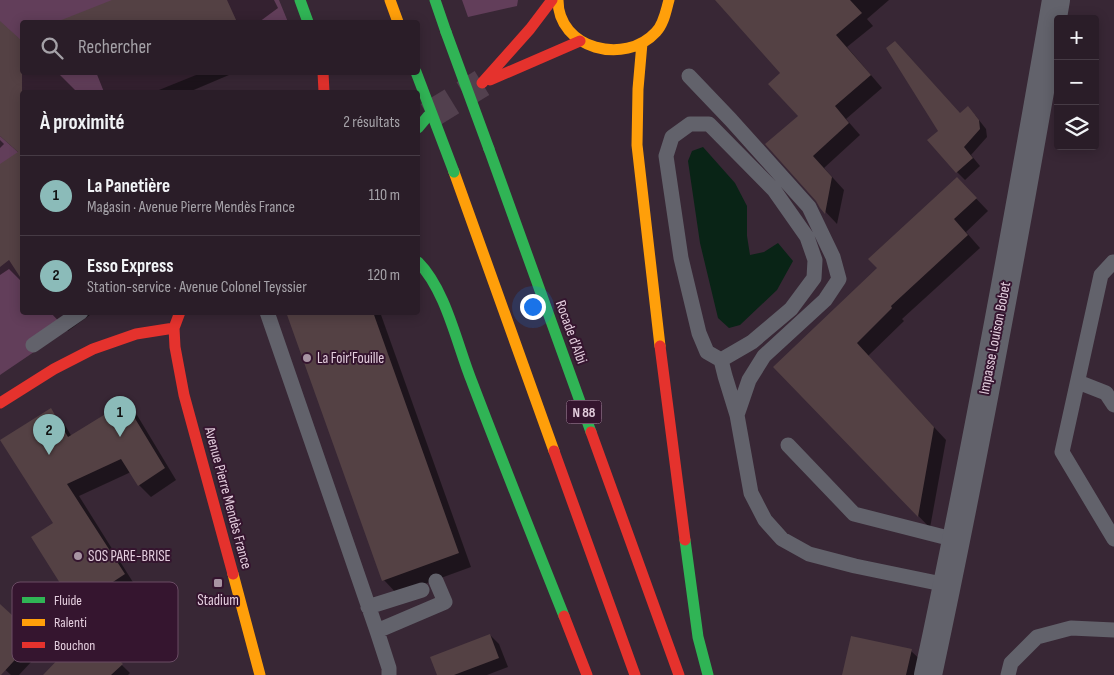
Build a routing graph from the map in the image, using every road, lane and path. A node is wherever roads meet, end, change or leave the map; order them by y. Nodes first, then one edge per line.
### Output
1 (300, 0) edge
2 (390, 0) edge
3 (435, 0) edge
4 (552, 0) edge
5 (558, 0) edge
6 (669, 0) edge
7 (1056, 0) edge
8 (307, 20) edge
9 (397, 20) edge
10 (580, 41) junction
11 (642, 43) junction
12 (323, 75) edge
13 (417, 75) edge
14 (689, 76) dead end
15 (324, 90) edge
16 (420, 118) edge
17 (420, 126) edge
18 (420, 264) edge
19 (1114, 264) edge
20 (77, 315) edge
21 (179, 315) edge
22 (268, 315) edge
23 (174, 328) junction
24 (33, 345) dead end
25 (721, 360) junction
26 (1078, 382) junction
27 (0, 403) edge
28 (1114, 404) edge
29 (738, 415) junction
30 (788, 445) dead end
31 (1114, 539) edge
32 (956, 540) junction
33 (436, 581) dead end
34 (947, 585) junction
35 (422, 590) dead end
36 (368, 607) junction
37 (1114, 630) edge
38 (377, 631) junction
39 (260, 675) edge
40 (388, 675) edge
41 (587, 675) edge
42 (634, 675) edge
43 (679, 675) edge
44 (708, 675) edge
45 (928, 675) edge
46 (1008, 675) edge

1 - 8 main road
2 - 9 main road
3 - 43 main road, Rocade d'Albi / N 88, bridge
4 - 10 main road
5 - 10 main road
6 - 11 main road
7 - 32 street, Impasse Louison Bobet
10 - 11 main road
11 - 44 main road
12 - 15 main road
13 - 42 main road, N 88, bridge
14 - 29 lane
16 - 17 main road
18 - 41 main road
19 - 26 lane
20 - 24 lane
21 - 23 main road
22 - 36 lane
23 - 27 main road
23 - 39 main road, Avenue Pierre Mendès France
25 - 25 lane
25 - 29 lane
26 - 28 lane
26 - 31 lane
29 - 34 lane
30 - 32 lane
32 - 34 street, Impasse Louison Bobet
33 - 38 lane
34 - 45 street, Impasse Louison Bobet
35 - 36 lane
36 - 38 lane
37 - 46 lane
38 - 40 lane

